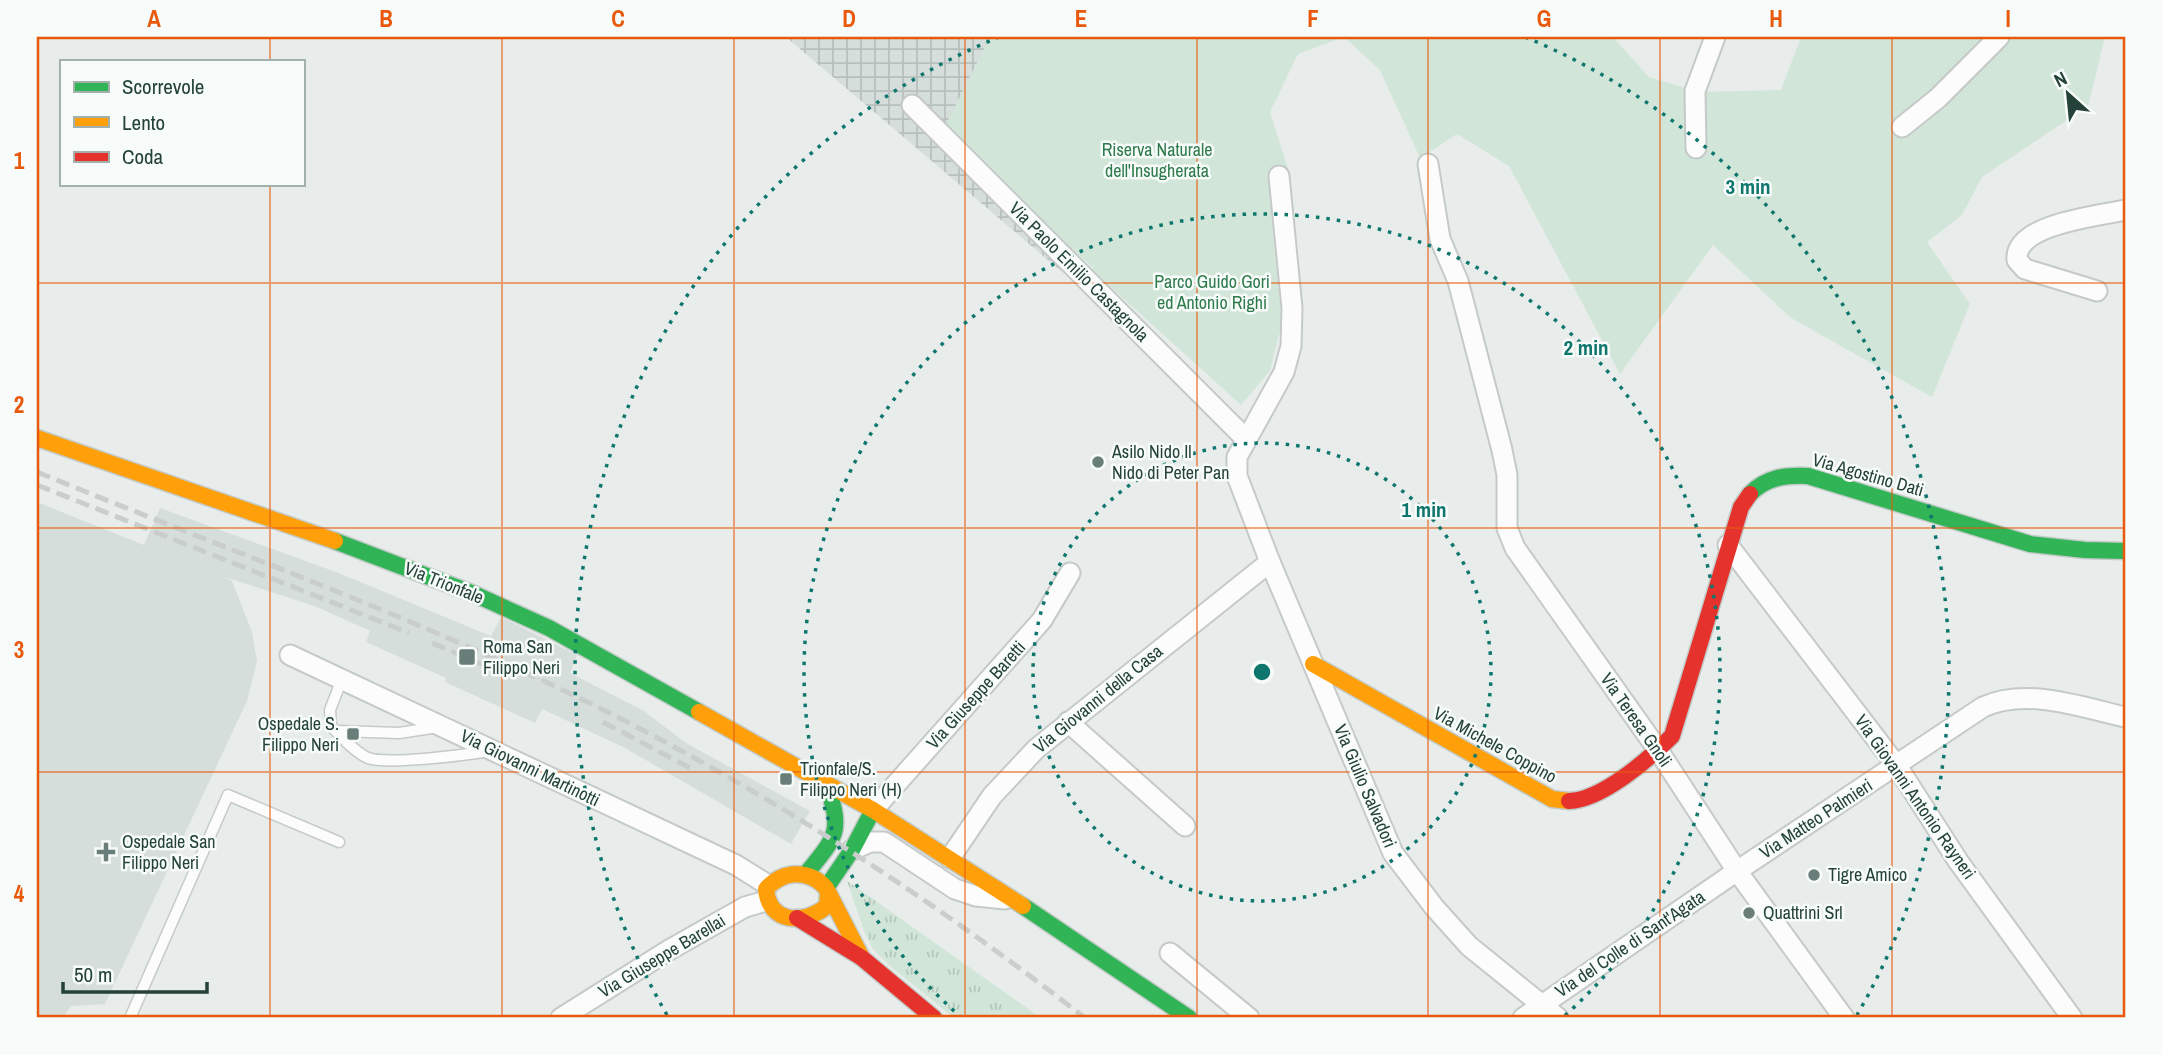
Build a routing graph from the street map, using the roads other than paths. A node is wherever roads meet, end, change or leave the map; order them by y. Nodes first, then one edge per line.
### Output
1 (1714, 37) edge
2 (1999, 37) edge
3 (912, 105) dead end
4 (1902, 127) dead end
5 (1696, 148) dead end
6 (1428, 164) dead end
7 (1279, 176) dead end
8 (2125, 210) edge
9 (2097, 291) dead end
10 (37, 438) edge
11 (1246, 439) junction
12 (1728, 545) junction
13 (2125, 551) edge
14 (1270, 562) junction
15 (1070, 573) dead end
16 (290, 655) dead end
17 (1313, 663) junction
18 (342, 679) junction
19 (2125, 717) edge
20 (1068, 722) junction
21 (442, 726) junction
22 (338, 732) junction
23 (494, 750) junction
24 (1658, 750) junction
25 (1897, 766) junction
26 (826, 783) junction
27 (873, 810) junction
28 (1185, 826) dead end
29 (339, 842) dead end
30 (852, 850) junction
31 (950, 858) junction
32 (1737, 871) junction
33 (806, 874) junction
34 (827, 890) junction
35 (767, 893) junction
36 (1012, 899) junction
37 (797, 918) junction
38 (1170, 953) dead end
39 (862, 958) junction
40 (1541, 1005) junction
41 (130, 1018) edge
42 (561, 1018) edge
43 (934, 1018) edge
44 (1189, 1018) edge
45 (1249, 1018) edge
46 (1523, 1018) edge
47 (1558, 1018) edge
48 (1844, 1018) edge
49 (2072, 1018) edge

1 - 5 street
2 - 4 street
3 - 11 street, Via Paolo Emilio Castagnola
6 - 24 street, Via Teresa Gnoli
7 - 11 street
8 - 9 street
10 - 26 street, Via Trionfale
11 - 14 street
12 - 13 street, Via Agostino Dati
12 - 24 street, Via Agostino Dati
12 - 25 street, Via Giovanni Antonio Rayneri
14 - 17 street, Via Giulio Salvadori
14 - 20 street, Via Giovanni della Casa
15 - 27 street, Via Giuseppe Baretti
16 - 18 street, Via Giovanni Martinotti
17 - 24 street, Via Michele Coppino
17 - 40 street, Via Giulio Salvadori
18 - 21 street, Via Giovanni Martinotti
18 - 22 lane
19 - 25 street, Via Matteo Palmieri
20 - 28 street
20 - 31 street, Via Giovanni della Casa
21 - 22 lane
21 - 23 street, Via Giovanni Martinotti
22 - 23 lane
23 - 35 street, Via Giovanni Martinotti
24 - 32 street, Via Teresa Gnoli
25 - 32 street, Via Matteo Palmieri
25 - 49 street, Via Giovanni Antonio Rayneri
26 - 27 street, Via Trionfale
26 - 33 street
27 - 30 street
27 - 31 street, Via Trionfale
29 - 41 lane
30 - 34 street
30 - 36 street, Via Trionfale
31 - 36 street, Via Trionfale
32 - 40 street, Via del Colle di Sant'Agata
32 - 48 street, Via Teresa Gnoli
33 - 34 street
33 - 35 street
34 - 37 street
34 - 39 street
35 - 37 street
35 - 42 street, Via Giuseppe Barellai
36 - 44 street, Via Trionfale
37 - 39 street
38 - 45 street
39 - 43 street
40 - 46 street, Via del Colle di Sant'Agata
40 - 47 street, Via Giulio Salvadori

